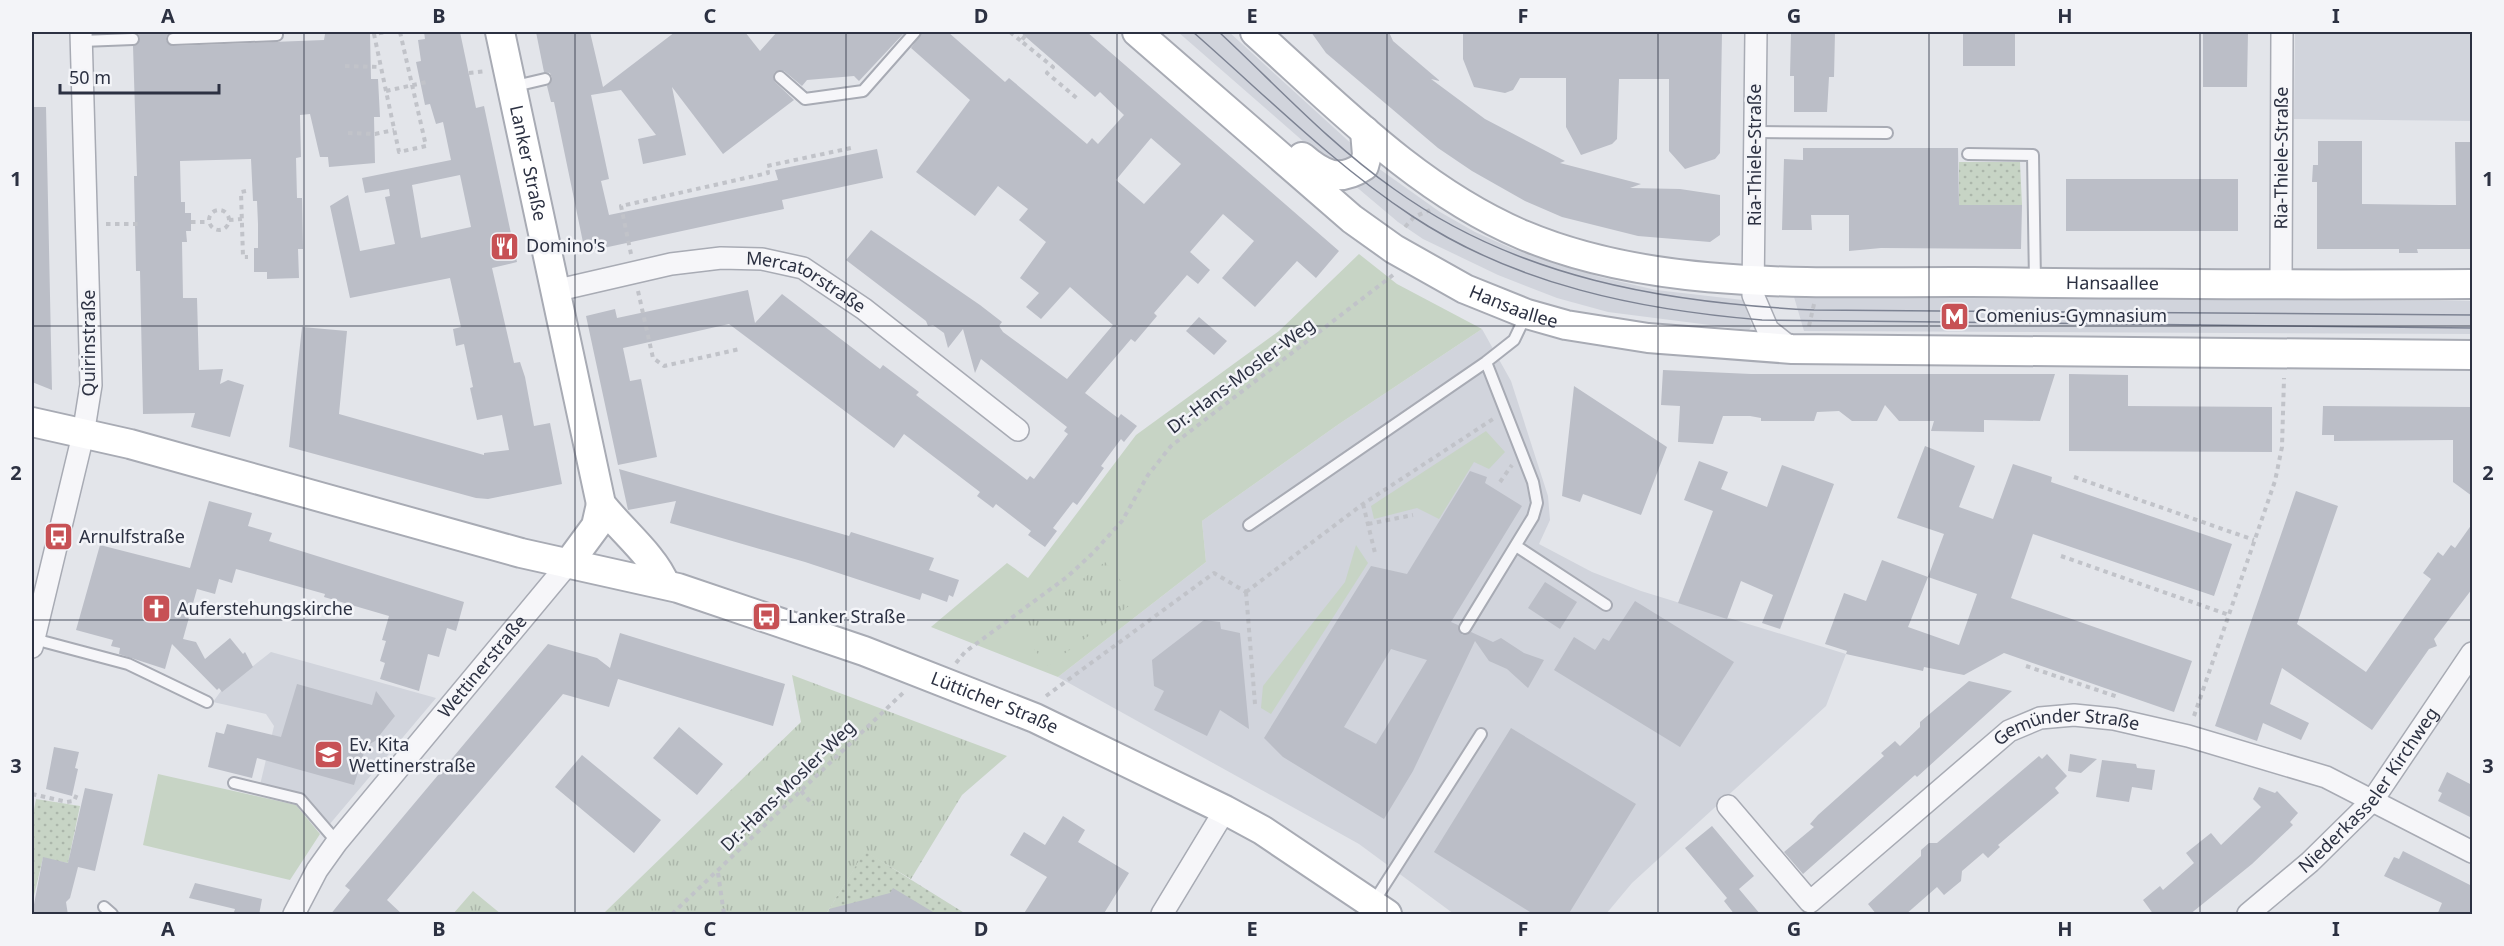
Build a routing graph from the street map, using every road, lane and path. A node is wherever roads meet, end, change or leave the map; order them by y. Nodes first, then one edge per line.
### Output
1 (277, 32) edge
2 (386, 32) edge
3 (400, 32) edge
4 (500, 32) edge
5 (915, 32) edge
6 (1010, 32) edge
7 (1137, 32) edge
8 (1256, 32) edge
9 (1756, 32) edge
10 (2283, 32) edge
11 (82, 36) edge
12 (1025, 36) dead end
13 (133, 39) dead end
14 (173, 39) dead end
15 (1021, 41) junction
16 (345, 66) dead end
17 (381, 67) junction
18 (780, 77) dead end
19 (545, 79) dead end
20 (427, 81) dead end
21 (412, 85) junction
22 (511, 87) junction
23 (386, 91) junction
24 (1079, 100) dead end
25 (394, 130) junction
26 (1365, 131) junction
27 (1755, 132) junction
28 (348, 133) dead end
29 (1887, 133) dead end
30 (851, 148) dead end
31 (1277, 154) junction
32 (1968, 154) dead end
33 (1432, 183) junction
34 (246, 191) dead end
35 (242, 208) junction
36 (249, 208) dead end
37 (242, 219) junction
38 (229, 220) junction
39 (191, 222) dead end
40 (208, 222) junction
41 (139, 224) dead end
42 (87, 225) junction
43 (243, 240) junction
44 (251, 240) dead end
45 (1406, 256) junction
46 (248, 257) dead end
47 (634, 272) junction
48 (1753, 279) junction
49 (1797, 280) junction
50 (2035, 283) junction
51 (2472, 284) edge
52 (2282, 286) junction
53 (554, 291) junction
54 (1527, 314) junction
55 (741, 349) dead end
56 (1792, 349) junction
57 (1822, 349) junction
58 (2284, 353) junction
59 (2472, 355) edge
60 (1486, 362) junction
61 (1506, 411) junction
62 (32, 422) edge
63 (1017, 429) dead end
64 (83, 435) junction
65 (2074, 477) dead end
66 (601, 504) junction
67 (1363, 504) junction
68 (1413, 514) dead end
69 (1368, 524) junction
70 (1249, 525) dead end
71 (2254, 540) junction
72 (1516, 546) junction
73 (1375, 553) dead end
74 (2061, 556) dead end
75 (568, 564) junction
76 (665, 584) junction
77 (1246, 592) junction
78 (1605, 605) dead end
79 (2229, 615) junction
80 (1465, 628) dead end
81 (33, 643) edge
82 (2472, 653) edge
83 (2026, 666) dead end
84 (917, 670) junction
85 (947, 682) junction
86 (2126, 700) dead end
87 (207, 702) dead end
88 (1255, 704) dead end
89 (1035, 718) junction
90 (1481, 734) dead end
91 (2188, 736) junction
92 (234, 783) dead end
93 (801, 791) junction
94 (32, 794) edge
95 (77, 794) dead end
96 (2372, 801) junction
97 (813, 805) dead end
98 (1728, 806) dead end
99 (1225, 810) junction
100 (337, 842) junction
101 (2472, 852) edge
102 (718, 872) junction
103 (1815, 908) edge
104 (1379, 910) edge
105 (294, 915) edge
106 (672, 915) edge
107 (724, 915) edge
108 (1162, 915) edge
109 (2248, 915) edge

1 - 14 lane
2 - 17 path
3 - 21 path
4 - 22 street, Lanker Straße
5 - 18 lane
6 - 15 path
7 - 31 street, Hansaallee
8 - 26 street, Hansaallee
9 - 27 street, Ria-Thiele-Straße
10 - 52 street, Ria-Thiele-Straße
11 - 13 lane
11 - 42 street, Quirinstraße
12 - 15 path
15 - 24 path
16 - 17 path
17 - 23 path
19 - 22 lane
20 - 21 path
21 - 23 path
21 - 25 path
22 - 53 street, Lanker Straße
23 - 25 path
25 - 28 path
26 - 31 street, Hansaallee
26 - 33 street, Hansaallee
27 - 29 lane
27 - 48 street, Ria-Thiele-Straße
30 - 47 path
31 - 45 street, Hansaallee
32 - 50 lane
33 - 45 path
33 - 48 street, Hansaallee
34 - 35 path
35 - 36 path
35 - 37 path
37 - 38 path
37 - 43 path
38 - 40 path
38 - 40 path
39 - 40 path
41 - 42 path
42 - 64 street, Quirinstraße
43 - 44 path
43 - 46 path
45 - 54 street, Hansaallee
45 - 85 path, Dr.-Hans-Mosler-Weg
47 - 53 street, Mercatorstraße
47 - 55 path
47 - 63 street, Mercatorstraße
48 - 49 street, Hansaallee
48 - 56 street
49 - 50 street, Hansaallee
49 - 57 path
50 - 52 street, Hansaallee
51 - 52 street, Hansaallee
53 - 66 street, Lanker Straße
54 - 56 street, Hansaallee
54 - 60 lane
56 - 57 street, Hansaallee
57 - 58 street, Hansaallee
58 - 59 street, Hansaallee
58 - 71 path
60 - 61 lane
60 - 70 lane
61 - 67 path
61 - 72 lane
62 - 64 street
64 - 75 street
64 - 81 street, Quirinstraße
65 - 71 path
66 - 75 street
66 - 76 street, Lanker Straße
67 - 69 path
67 - 77 path
68 - 69 path
69 - 73 path
71 - 79 path
72 - 78 lane
72 - 80 lane
74 - 79 path
75 - 76 street, Lütticher Straße
75 - 100 street, Wettinerstraße
76 - 84 street, Lütticher Straße
77 - 88 path
77 - 89 path
79 - 91 path
81 - 87 lane
82 - 96 street, Niederkasseler Kirchweg
83 - 86 path
84 - 85 street, Lütticher Straße
84 - 93 path, Dr.-Hans-Mosler-Weg
85 - 89 street, Lütticher Straße
89 - 99 street, Lütticher Straße
90 - 104 lane
91 - 96 street, Gemünder Straße
91 - 103 street, Gemünder Straße
92 - 100 lane
93 - 97 path
93 - 102 path, Dr.-Hans-Mosler-Weg
94 - 95 path
96 - 101 street, Gemünder Straße
96 - 109 street, Niederkasseler Kirchweg
98 - 103 street, Gemünder Straße
99 - 104 street, Lütticher Straße
99 - 108 street
100 - 105 street, Wettinerstraße
102 - 106 path, Dr.-Hans-Mosler-Weg
102 - 107 path

